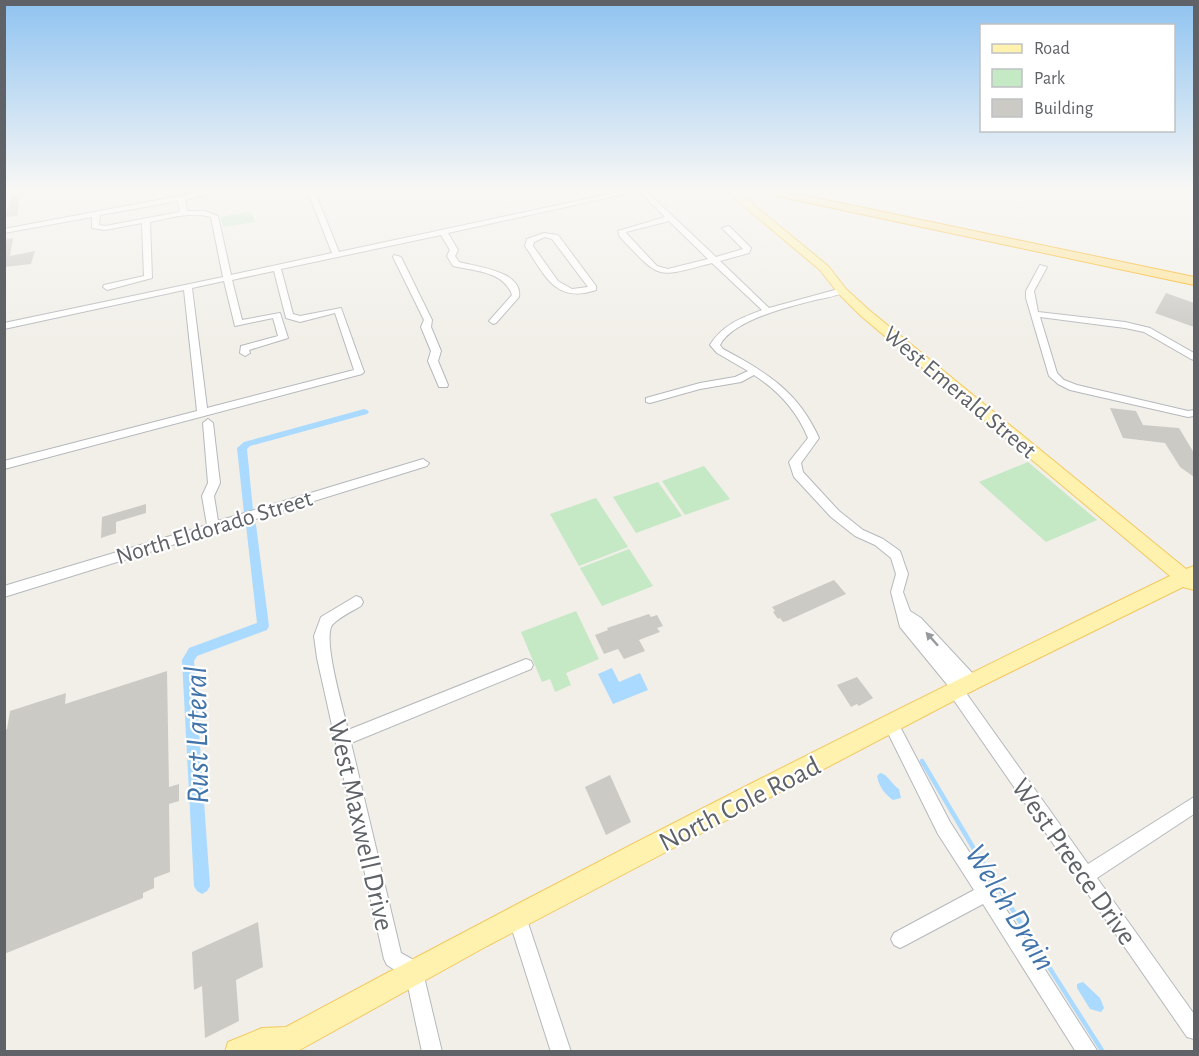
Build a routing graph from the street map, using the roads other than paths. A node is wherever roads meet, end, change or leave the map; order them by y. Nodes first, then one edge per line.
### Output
1 (147, 241) edge
2 (219, 241) edge
3 (331, 241) edge
4 (403, 241) edge
5 (449, 241) edge
6 (530, 241) edge
7 (559, 241) edge
8 (629, 241) edge
9 (695, 241) edge
10 (740, 241) edge
11 (792, 241) edge
12 (995, 241) edge
13 (1007, 241) edge
14 (1042, 241) edge
15 (395, 243) junction
16 (385, 245) junction
17 (337, 256) junction
18 (397, 257) junction
19 (714, 260) junction
20 (1043, 267) dead end
21 (277, 268) junction
22 (1194, 273) edge
23 (229, 278) junction
24 (1194, 281) edge
25 (107, 287) dead end
26 (188, 287) junction
27 (842, 291) junction
28 (1194, 291) edge
29 (769, 312) junction
30 (1035, 314) junction
31 (493, 321) dead end
32 (4, 326) edge
33 (245, 353) dead end
34 (1194, 357) edge
35 (756, 370) junction
36 (443, 385) dead end
37 (650, 400) dead end
38 (1194, 413) edge
39 (205, 418) junction
40 (423, 463) dead end
41 (4, 465) edge
42 (213, 527) junction
43 (1191, 579) edge
44 (4, 592) edge
45 (356, 602) dead end
46 (526, 665) dead end
47 (962, 687) junction
48 (891, 724) junction
49 (343, 739) junction
50 (1194, 806) edge
51 (1085, 876) junction
52 (986, 893) junction
53 (517, 917) junction
54 (900, 939) dead end
55 (414, 971) junction
56 (1194, 1030) edge
57 (282, 1046) edge
58 (238, 1052) edge
59 (432, 1052) edge
60 (561, 1052) edge
61 (1088, 1052) edge

1 - 25 street
2 - 23 street
3 - 17 street
4 - 15 street
5 - 31 street
6 - 7 street
8 - 19 street
9 - 19 street
10 - 19 street
11 - 27 main road, West Emerald Street
12 - 28 highway
13 - 24 highway
14 - 22 highway
15 - 16 street
15 - 18 street
16 - 17 street
16 - 18 street
17 - 21 street
18 - 36 street
19 - 29 street
20 - 30 street
21 - 23 street
21 - 39 street
23 - 26 street
23 - 33 street
26 - 32 street
26 - 39 street
27 - 29 street
27 - 43 main road, West Emerald Street
29 - 35 street
30 - 34 street
30 - 38 street
35 - 37 street
35 - 47 street, West Preece Drive
39 - 41 street
39 - 42 street
40 - 42 street, North Eldorado Street
42 - 44 street, North Eldorado Street
43 - 47 main road, North Cole Road
45 - 49 street, West Maxwell Drive
46 - 49 street
47 - 48 main road, North Cole Road
47 - 51 street, West Preece Drive
48 - 52 street
48 - 53 main road, North Cole Road
49 - 55 street, West Maxwell Drive
50 - 51 street
51 - 56 street, West Preece Drive
52 - 54 street
52 - 61 street
53 - 55 main road, North Cole Road
53 - 60 street
55 - 57 main road, North Cole Road
55 - 59 street
57 - 58 main road, North Cole Road

